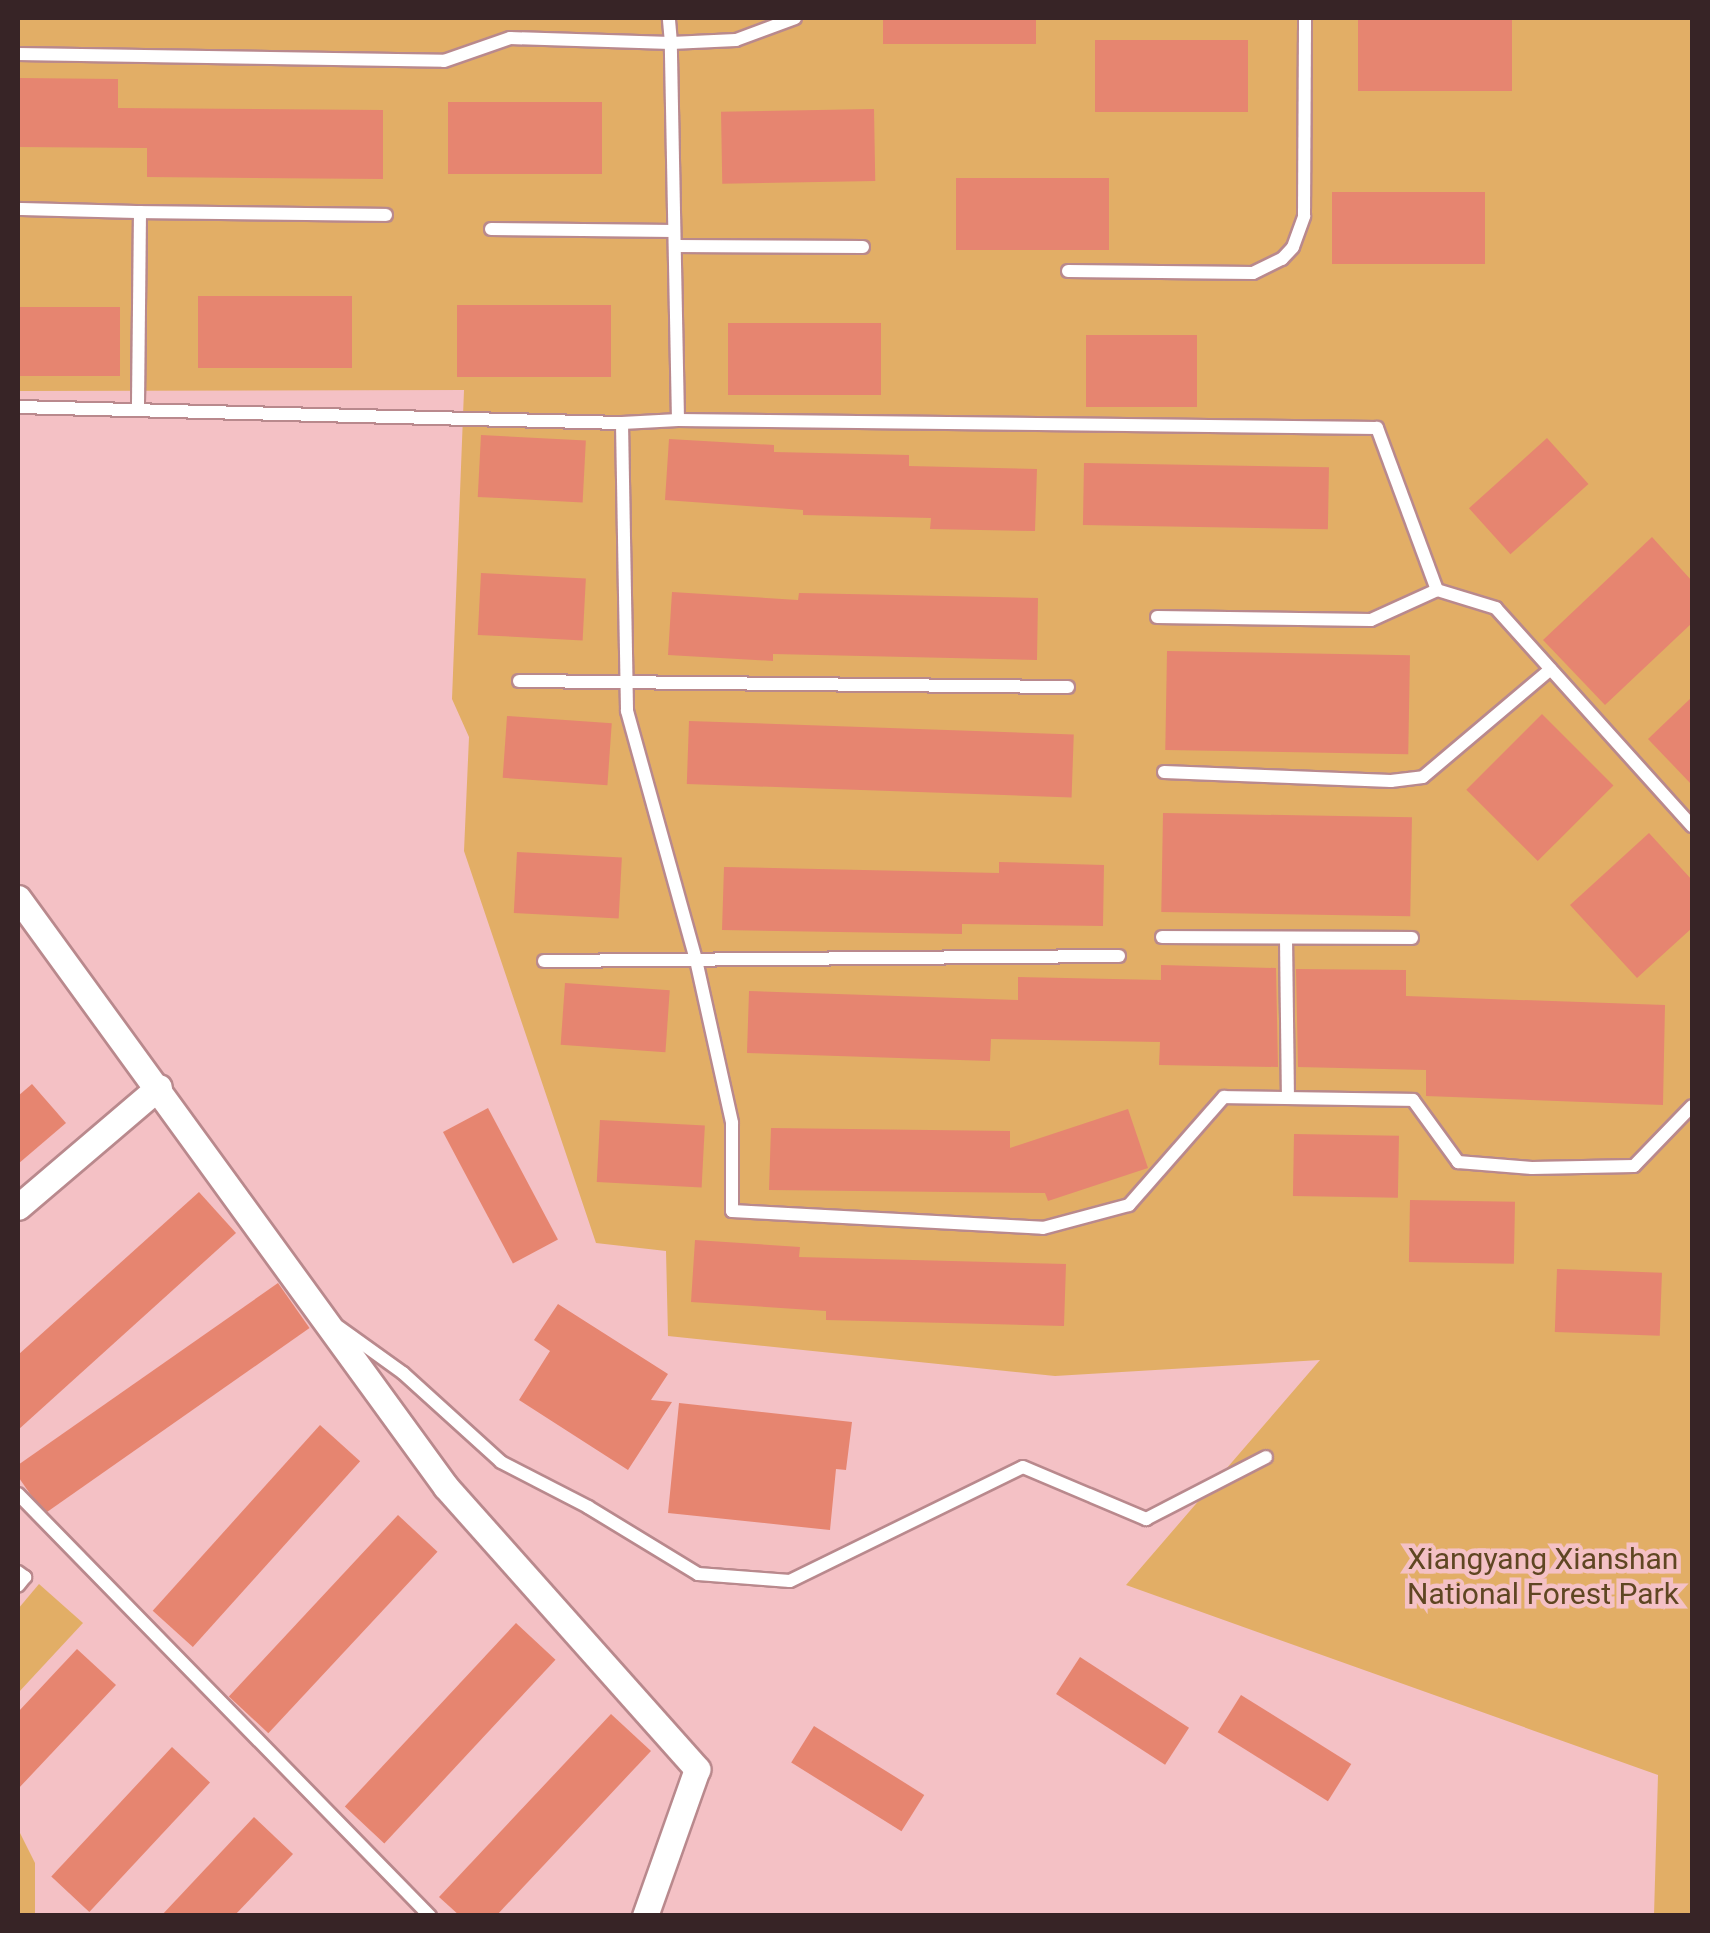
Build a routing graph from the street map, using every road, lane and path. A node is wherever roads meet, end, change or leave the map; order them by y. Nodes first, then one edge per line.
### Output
1 (670, 18) edge
2 (796, 18) edge
3 (1305, 18) edge
4 (670, 43) junction
5 (18, 54) edge
6 (18, 209) edge
7 (140, 212) junction
8 (386, 214) dead end
9 (491, 230) dead end
10 (674, 230) junction
11 (675, 246) junction
12 (863, 248) dead end
13 (1068, 272) dead end
14 (18, 406) edge
15 (138, 410) junction
16 (678, 420) junction
17 (622, 423) junction
18 (1437, 590) junction
19 (1158, 617) dead end
20 (1551, 669) junction
21 (518, 681) dead end
22 (627, 684) junction
23 (1068, 687) dead end
24 (1164, 772) dead end
25 (1692, 826) edge
26 (18, 898) edge
27 (1162, 937) dead end
28 (1286, 938) junction
29 (1412, 938) dead end
30 (1120, 956) dead end
31 (696, 960) junction
32 (544, 962) dead end
33 (159, 1086) junction
34 (1288, 1098) junction
35 (1692, 1106) edge
36 (18, 1208) edge
37 (324, 1317) junction
38 (1266, 1457) dead end
39 (18, 1494) edge
40 (18, 1572) edge
41 (18, 1586) edge
42 (430, 1916) edge
43 (645, 1916) edge

1 - 4 lane
2 - 4 lane
3 - 13 lane
4 - 5 lane
4 - 10 lane
6 - 7 lane
7 - 8 lane
7 - 15 lane
9 - 10 lane
10 - 11 lane
11 - 12 lane
11 - 16 lane
14 - 15 lane
15 - 17 lane
16 - 17 lane
16 - 18 lane
17 - 22 lane
18 - 19 lane
18 - 20 lane
20 - 24 lane
20 - 25 lane
21 - 22 lane
22 - 23 lane
22 - 31 lane
26 - 33 street
27 - 28 lane
28 - 29 lane
28 - 34 lane
30 - 31 lane
31 - 32 lane
31 - 34 lane
33 - 36 street
33 - 37 street
34 - 35 lane
37 - 38 lane
37 - 43 street
39 - 42 lane
40 - 41 lane

